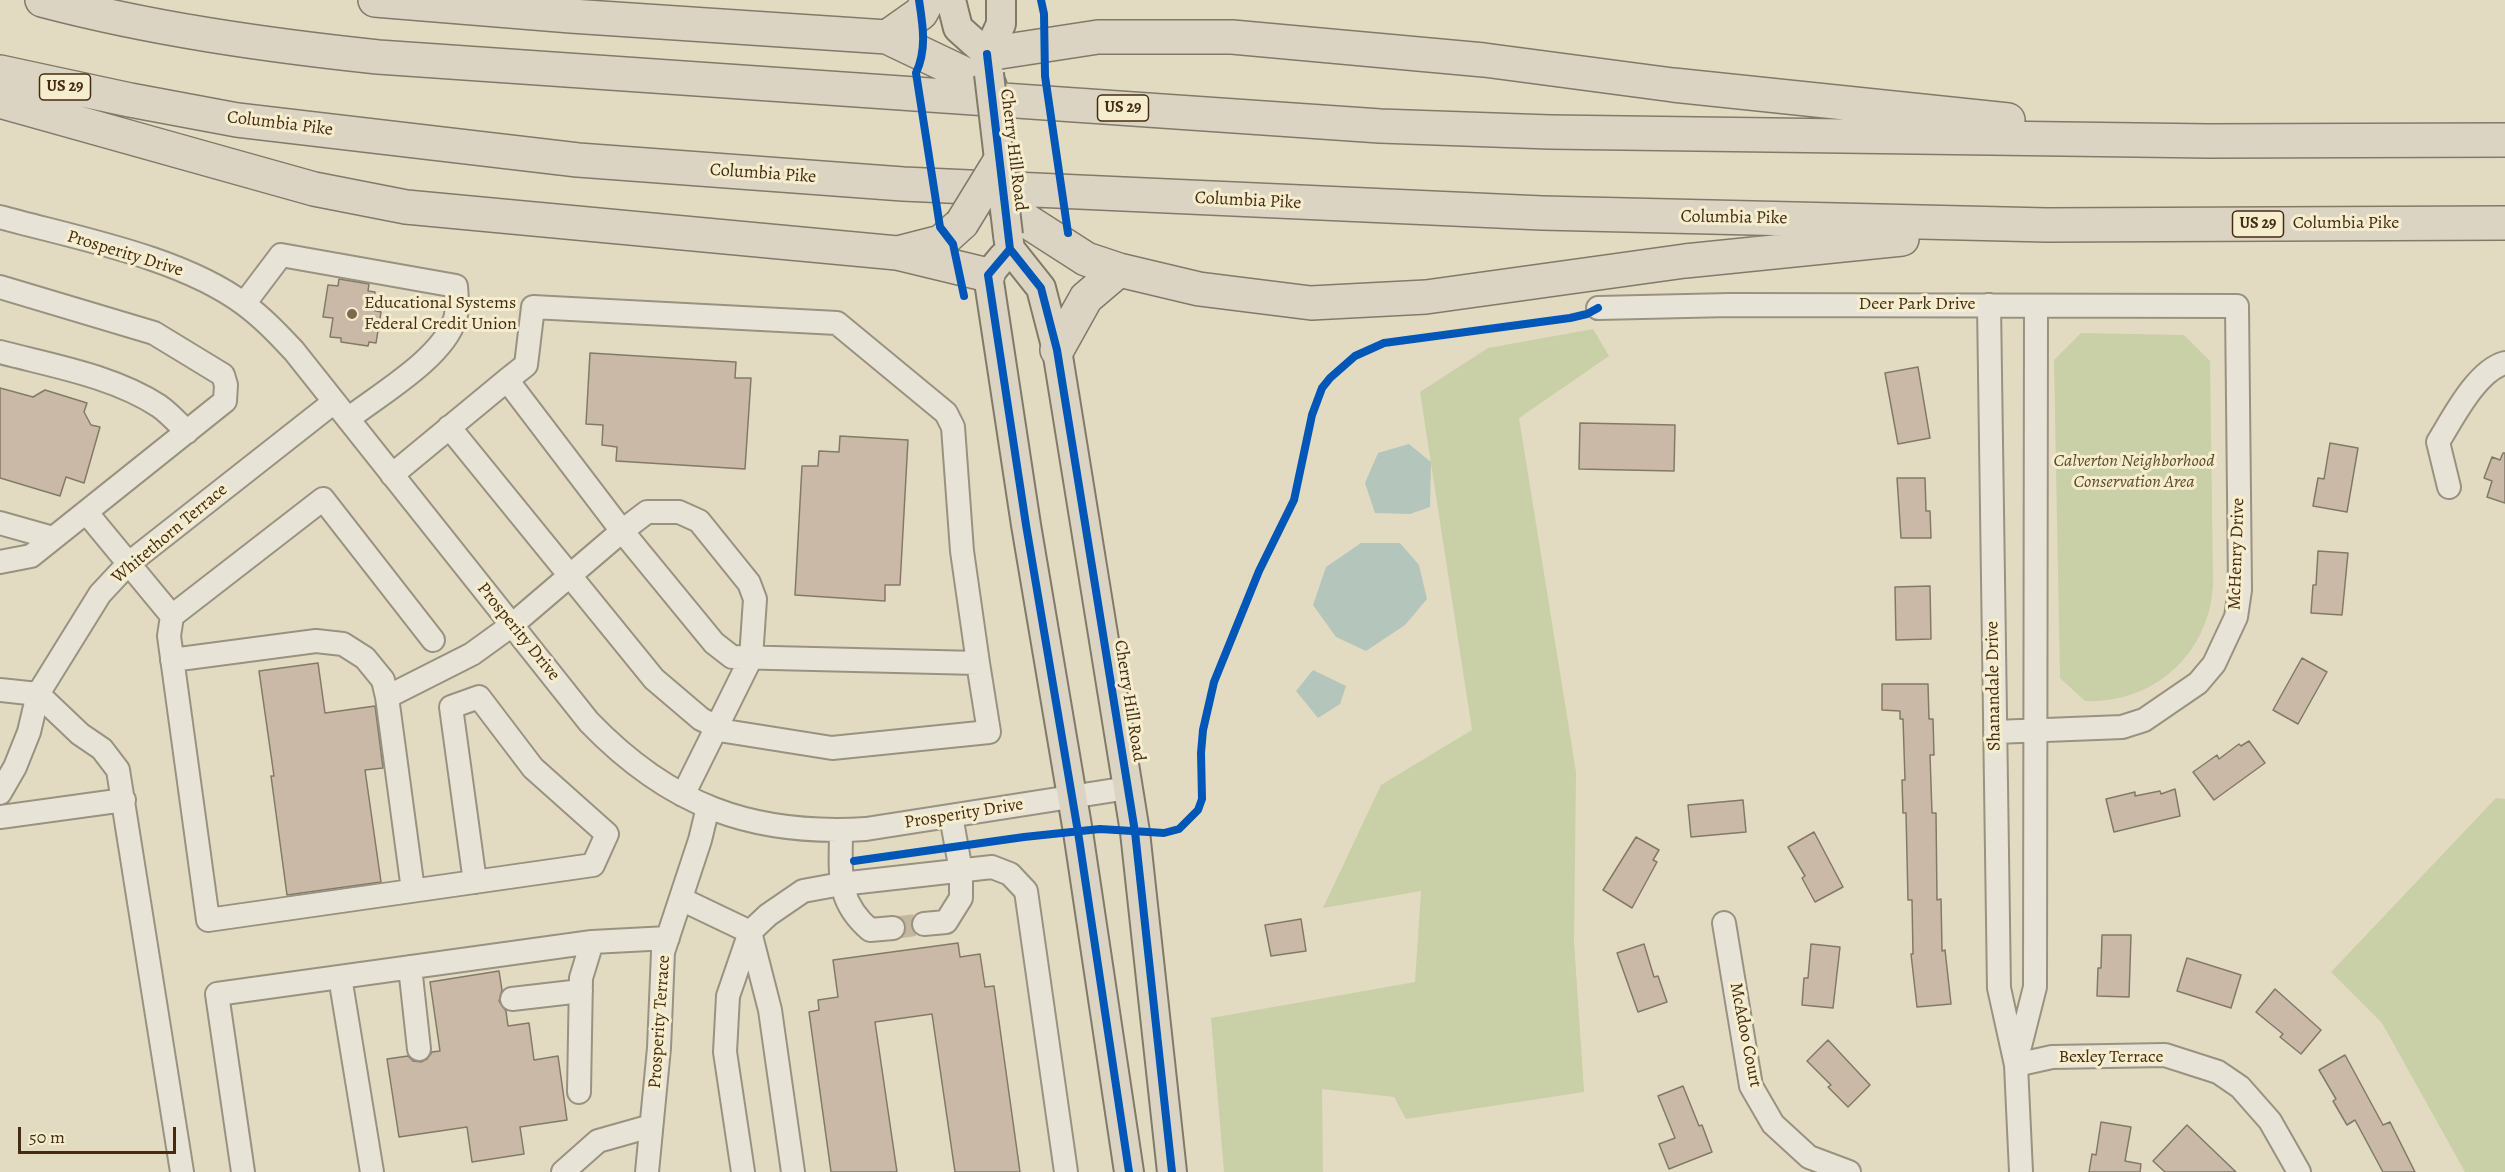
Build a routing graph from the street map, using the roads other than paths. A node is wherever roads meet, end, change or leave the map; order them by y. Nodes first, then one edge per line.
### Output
1 (42, 0) edge
2 (375, 0) edge
3 (928, 0) edge
4 (951, 0) edge
5 (1001, 0) edge
6 (887, 37) junction
7 (0, 72) edge
8 (983, 72) junction
9 (0, 101) edge
10 (2505, 140) edge
11 (2210, 141) junction
12 (1000, 161) junction
13 (0, 217) edge
14 (2505, 224) edge
15 (2047, 225) junction
16 (1008, 230) junction
17 (897, 253) junction
18 (1119, 270) junction
19 (988, 275) junction
20 (0, 287) edge
21 (244, 304) junction
22 (1989, 305) junction
23 (2237, 306) joint
24 (2036, 307) junction
25 (1598, 308) dead end
26 (1057, 350) junction
27 (0, 352) edge
28 (2505, 363) edge
29 (507, 380) junction
30 (340, 410) junction
31 (450, 427) junction
32 (187, 432) junction
33 (392, 475) junction
34 (2449, 487) dead end
35 (86, 512) junction
36 (0, 523) edge
37 (622, 531) junction
38 (53, 538) junction
39 (0, 562) edge
40 (128, 564) junction
41 (569, 576) junction
42 (172, 616) junction
43 (512, 625) junction
44 (434, 640) dead end
45 (751, 658) junction
46 (172, 660) junction
47 (978, 663) junction
48 (0, 690) edge
49 (38, 694) junction
50 (387, 697) junction
51 (716, 726) junction
52 (2036, 731) junction
53 (1995, 732) junction
54 (1128, 788) junction
55 (0, 793) edge
56 (682, 795) junction
57 (1071, 797) junction
58 (124, 800) junction
59 (708, 807) junction
60 (951, 816) junction
61 (0, 817) edge
62 (842, 830) junction
63 (961, 871) junction
64 (475, 882) junction
65 (841, 884) junction
66 (413, 890) junction
67 (681, 899) junction
68 (1724, 923) dead end
69 (924, 924) tunnel mouth
70 (893, 928) tunnel mouth
71 (750, 932) junction
72 (668, 938) junction
73 (592, 942) junction
74 (410, 967) junction
75 (340, 977) junction
76 (581, 991) junction
77 (512, 999) dead end
78 (420, 1049) dead end
79 (2016, 1065) junction
80 (579, 1092) dead end
81 (651, 1126) junction
82 (183, 1172) edge
83 (243, 1172) edge
84 (372, 1172) edge
85 (563, 1172) edge
86 (647, 1172) edge
87 (742, 1172) edge
88 (793, 1172) edge
89 (1066, 1172) edge
90 (1129, 1172) edge
91 (1172, 1172) edge
92 (1849, 1172) edge
93 (2021, 1172) edge
94 (2299, 1172) edge

1 - 11 highway, US 29
2 - 6 highway
3 - 6 highway
4 - 8 main road
5 - 8 main road
6 - 8 highway
7 - 15 highway, Columbia Pike / US 29
8 - 11 highway
8 - 12 main road, Cherry Hill Road, bridge
9 - 17 highway
10 - 11 highway, US 29
12 - 16 main road, Cherry Hill Road, bridge
12 - 17 highway, bridge
13 - 21 street, Prosperity Drive
14 - 15 highway, Columbia Pike / US 29
15 - 18 highway
16 - 18 highway
16 - 19 main road
16 - 26 main road, Cherry Hill Road
17 - 19 highway
18 - 26 highway
19 - 57 main road
20 - 32 street
21 - 30 street, Prosperity Drive
21 - 30 street, Whitethorn Terrace
22 - 24 street, Deer Park Drive
22 - 25 street, Deer Park Drive
22 - 53 street, Shanandale Drive
23 - 24 street, Deer Park Drive
23 - 52 street, McHenry Drive
24 - 52 street, Shanandale Drive
26 - 54 main road, Cherry Hill Road
27 - 32 street
28 - 34 street
29 - 31 street
29 - 37 street
29 - 47 street
30 - 33 street, Prosperity Drive
30 - 40 street, Whitethorn Terrace
31 - 33 street
31 - 41 street
32 - 35 street
33 - 43 street, Prosperity Drive
35 - 38 street
35 - 40 street
36 - 38 street
37 - 41 street
37 - 45 street
37 - 45 street
38 - 39 street
40 - 42 street
40 - 49 street, Whitethorn Terrace
41 - 43 street
41 - 51 street
42 - 44 street
42 - 46 street
43 - 50 street
43 - 56 street, Prosperity Drive
45 - 47 street
45 - 51 street
46 - 50 street
46 - 66 street
47 - 51 street
48 - 49 street
49 - 55 street, Whitethorn Terrace
49 - 58 street
50 - 66 street
51 - 56 street
52 - 53 street, McHenry Drive
52 - 79 street, Shanandale Drive
53 - 79 street, Shanandale Drive
54 - 57 street, Prosperity Drive
54 - 91 main road, Cherry Hill Road
56 - 59 street, Prosperity Drive
57 - 60 street, Prosperity Drive
57 - 90 main road
58 - 61 street
58 - 82 street
59 - 62 street, Prosperity Drive
59 - 67 street, Prosperity Terrace
60 - 62 street, Prosperity Drive
60 - 63 street
62 - 65 street
63 - 65 street
63 - 69 street
63 - 89 street
64 - 64 street
64 - 66 street
65 - 70 street
65 - 71 street
67 - 71 street
67 - 72 street, Prosperity Terrace
68 - 92 street, McAdoo Court
71 - 87 street
71 - 88 street
72 - 73 street
72 - 81 street, Prosperity Terrace
73 - 74 street
73 - 76 street
74 - 75 street
74 - 78 street
75 - 83 street
75 - 84 street
76 - 77 street
76 - 80 street
79 - 93 street, Shanandale Drive
79 - 94 street, Bexley Terrace
81 - 85 street
81 - 86 street, Prosperity Terrace

